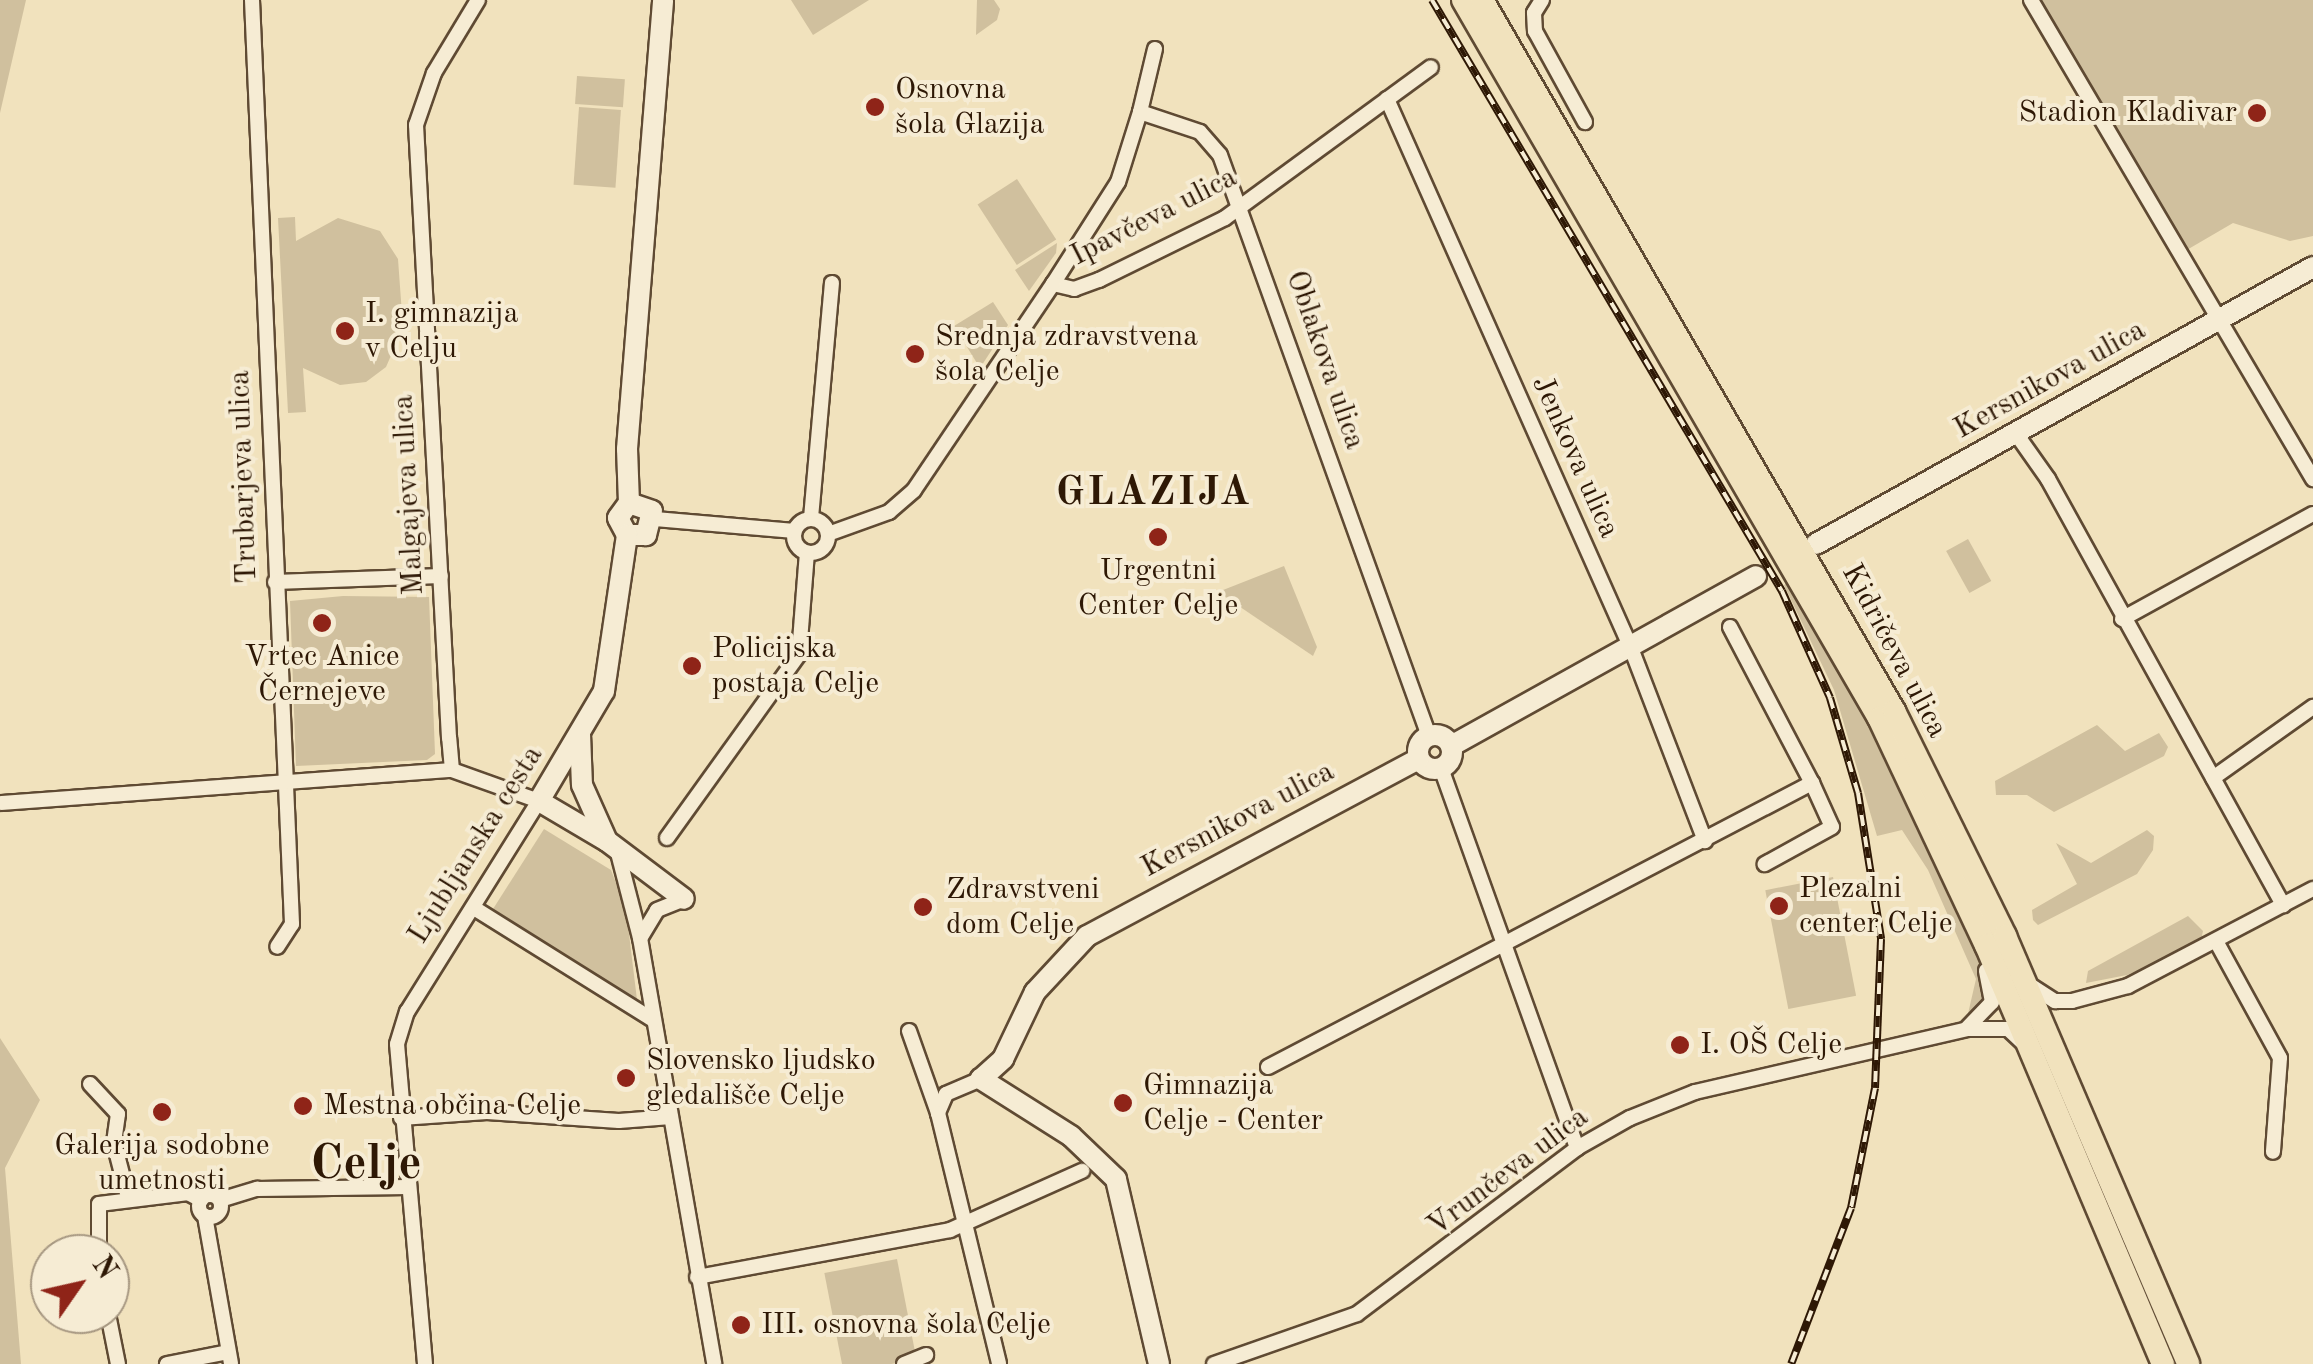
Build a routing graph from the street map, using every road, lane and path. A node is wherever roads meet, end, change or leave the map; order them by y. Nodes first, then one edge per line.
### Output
1 (252, 0) edge
2 (478, 0) edge
3 (663, 0) edge
4 (1463, 0) edge
5 (1482, 0) edge
6 (1542, 0) edge
7 (2031, 0) edge
8 (1155, 49) dead end
9 (1431, 67) dead end
10 (1387, 98) junction
11 (1140, 112) junction
12 (1585, 122) dead end
13 (1241, 209) junction
14 (2313, 267) edge
15 (832, 283) dead end
16 (1053, 284) junction
17 (2218, 320) junction
18 (2017, 435) junction
19 (2313, 479) edge
20 (630, 503) junction
21 (2313, 514) edge
22 (811, 518) junction
23 (654, 519) junction
24 (794, 531) junction
25 (828, 534) junction
26 (627, 536) junction
27 (1816, 544) dead end
28 (807, 553) junction
29 (441, 576) junction
30 (1756, 576) dead end
31 (276, 582) junction
32 (2122, 619) junction
33 (1730, 627) dead end
34 (1631, 648) junction
35 (2313, 708) edge
36 (580, 734) junction
37 (1430, 736) junction
38 (1451, 746) junction
39 (1419, 758) junction
40 (1440, 768) junction
41 (452, 770) junction
42 (2213, 778) junction
43 (287, 780) junction
44 (1812, 783) junction
45 (538, 802) junction
46 (1, 803) edge
47 (667, 838) dead end
48 (1705, 842) junction
49 (612, 845) junction
50 (1765, 864) dead end
51 (1959, 883) junction
52 (2313, 888) edge
53 (684, 899) joint
54 (2283, 904) junction
55 (474, 908) junction
56 (640, 938) junction
57 (2216, 941) junction
58 (1505, 945) junction
59 (278, 946) dead end
60 (2017, 965) junction
61 (2072, 1002) junction
62 (653, 1020) junction
63 (1967, 1029) junction
64 (908, 1031) dead end
65 (2048, 1039) junction
66 (1268, 1067) dead end
67 (981, 1079) junction
68 (90, 1084) dead end
69 (2048, 1093) junction
70 (938, 1113) junction
71 (401, 1118) junction
72 (671, 1118) junction
73 (1577, 1148) junction
74 (2272, 1152) dead end
75 (1082, 1171) dead end
76 (409, 1187) junction
77 (128, 1197) junction
78 (201, 1200) junction
79 (220, 1200) junction
80 (205, 1216) junction
81 (966, 1225) junction
82 (99, 1234) edge
83 (697, 1277) junction
84 (112, 1334) edge
85 (926, 1355) dead end
86 (230, 1358) edge
87 (118, 1364) edge
88 (167, 1364) edge
89 (425, 1364) edge
90 (714, 1364) edge
91 (904, 1364) edge
92 (999, 1364) edge
93 (1159, 1364) edge
94 (1214, 1364) edge
95 (2163, 1364) edge
96 (2188, 1364) edge

1 - 31 street, Trubarjeva ulica
2 - 29 street, Malgajeva ulica
3 - 20 street, Ljubljanska cesta
4 - 51 main road, Kidričeva ulica
5 - 60 main road, Kidričeva ulica
6 - 12 street
7 - 17 street
8 - 11 street
9 - 10 street, Ipavčeva ulica
10 - 13 street, Ipavčeva ulica
10 - 34 street, Jenkova ulica
11 - 13 street, Oblakova ulica
11 - 16 street, Ipavčeva ulica
13 - 16 street, Ipavčeva ulica
13 - 37 street, Oblakova ulica
14 - 17 street, Kersnikova ulica
15 - 22 street
16 - 25 street
17 - 18 street, Kersnikova ulica
17 - 19 street
18 - 27 street, Kersnikova ulica
18 - 32 street
20 - 23 street
20 - 26 street, Ljubljanska cesta
21 - 32 street
22 - 24 street
22 - 25 street
23 - 24 street
23 - 26 street
24 - 28 street
25 - 28 street
26 - 36 street, Ljubljanska cesta
28 - 47 street
29 - 31 street
29 - 41 street, Malgajeva ulica
30 - 34 street
31 - 43 street, Trubarjeva ulica
32 - 42 street
33 - 44 street
34 - 38 street
34 - 48 street, Jenkova ulica
35 - 42 street
36 - 45 street, Ljubljanska cesta
36 - 49 street
37 - 38 street
37 - 39 street
38 - 40 street
39 - 40 street
39 - 67 street, Kersnikova ulica
40 - 58 street
41 - 43 street
41 - 45 street
42 - 54 street
43 - 46 street
43 - 59 street, Trubarjeva ulica
44 - 48 street
44 - 50 street
45 - 49 street
45 - 55 street, Ljubljanska cesta
48 - 58 street
49 - 53 street
49 - 56 street
51 - 63 street
51 - 69 main road, Kidričeva ulica
52 - 54 street
53 - 56 street
54 - 57 street
55 - 62 street
55 - 71 street, Ljubljanska cesta
56 - 62 street
57 - 61 street
57 - 74 street
58 - 66 street
58 - 73 street
60 - 61 street
60 - 65 main road, Kidričeva ulica
61 - 65 street
62 - 72 street
63 - 69 street, Vrunčeva ulica
63 - 73 street, Vrunčeva ulica
64 - 70 street
65 - 96 main road, Kidričeva ulica
67 - 70 street
67 - 93 street
68 - 77 street
69 - 95 main road, Kidričeva ulica
70 - 81 street
71 - 72 street
71 - 76 street, Ljubljanska cesta
72 - 83 street
73 - 94 street, Vrunčeva ulica
75 - 81 street
76 - 79 street
76 - 89 street, Ljubljanska cesta
77 - 78 street
77 - 82 street
78 - 79 street
78 - 80 street
79 - 80 street
80 - 86 street
81 - 83 street
81 - 92 street
83 - 90 street
84 - 87 street
85 - 91 street
86 - 88 street

